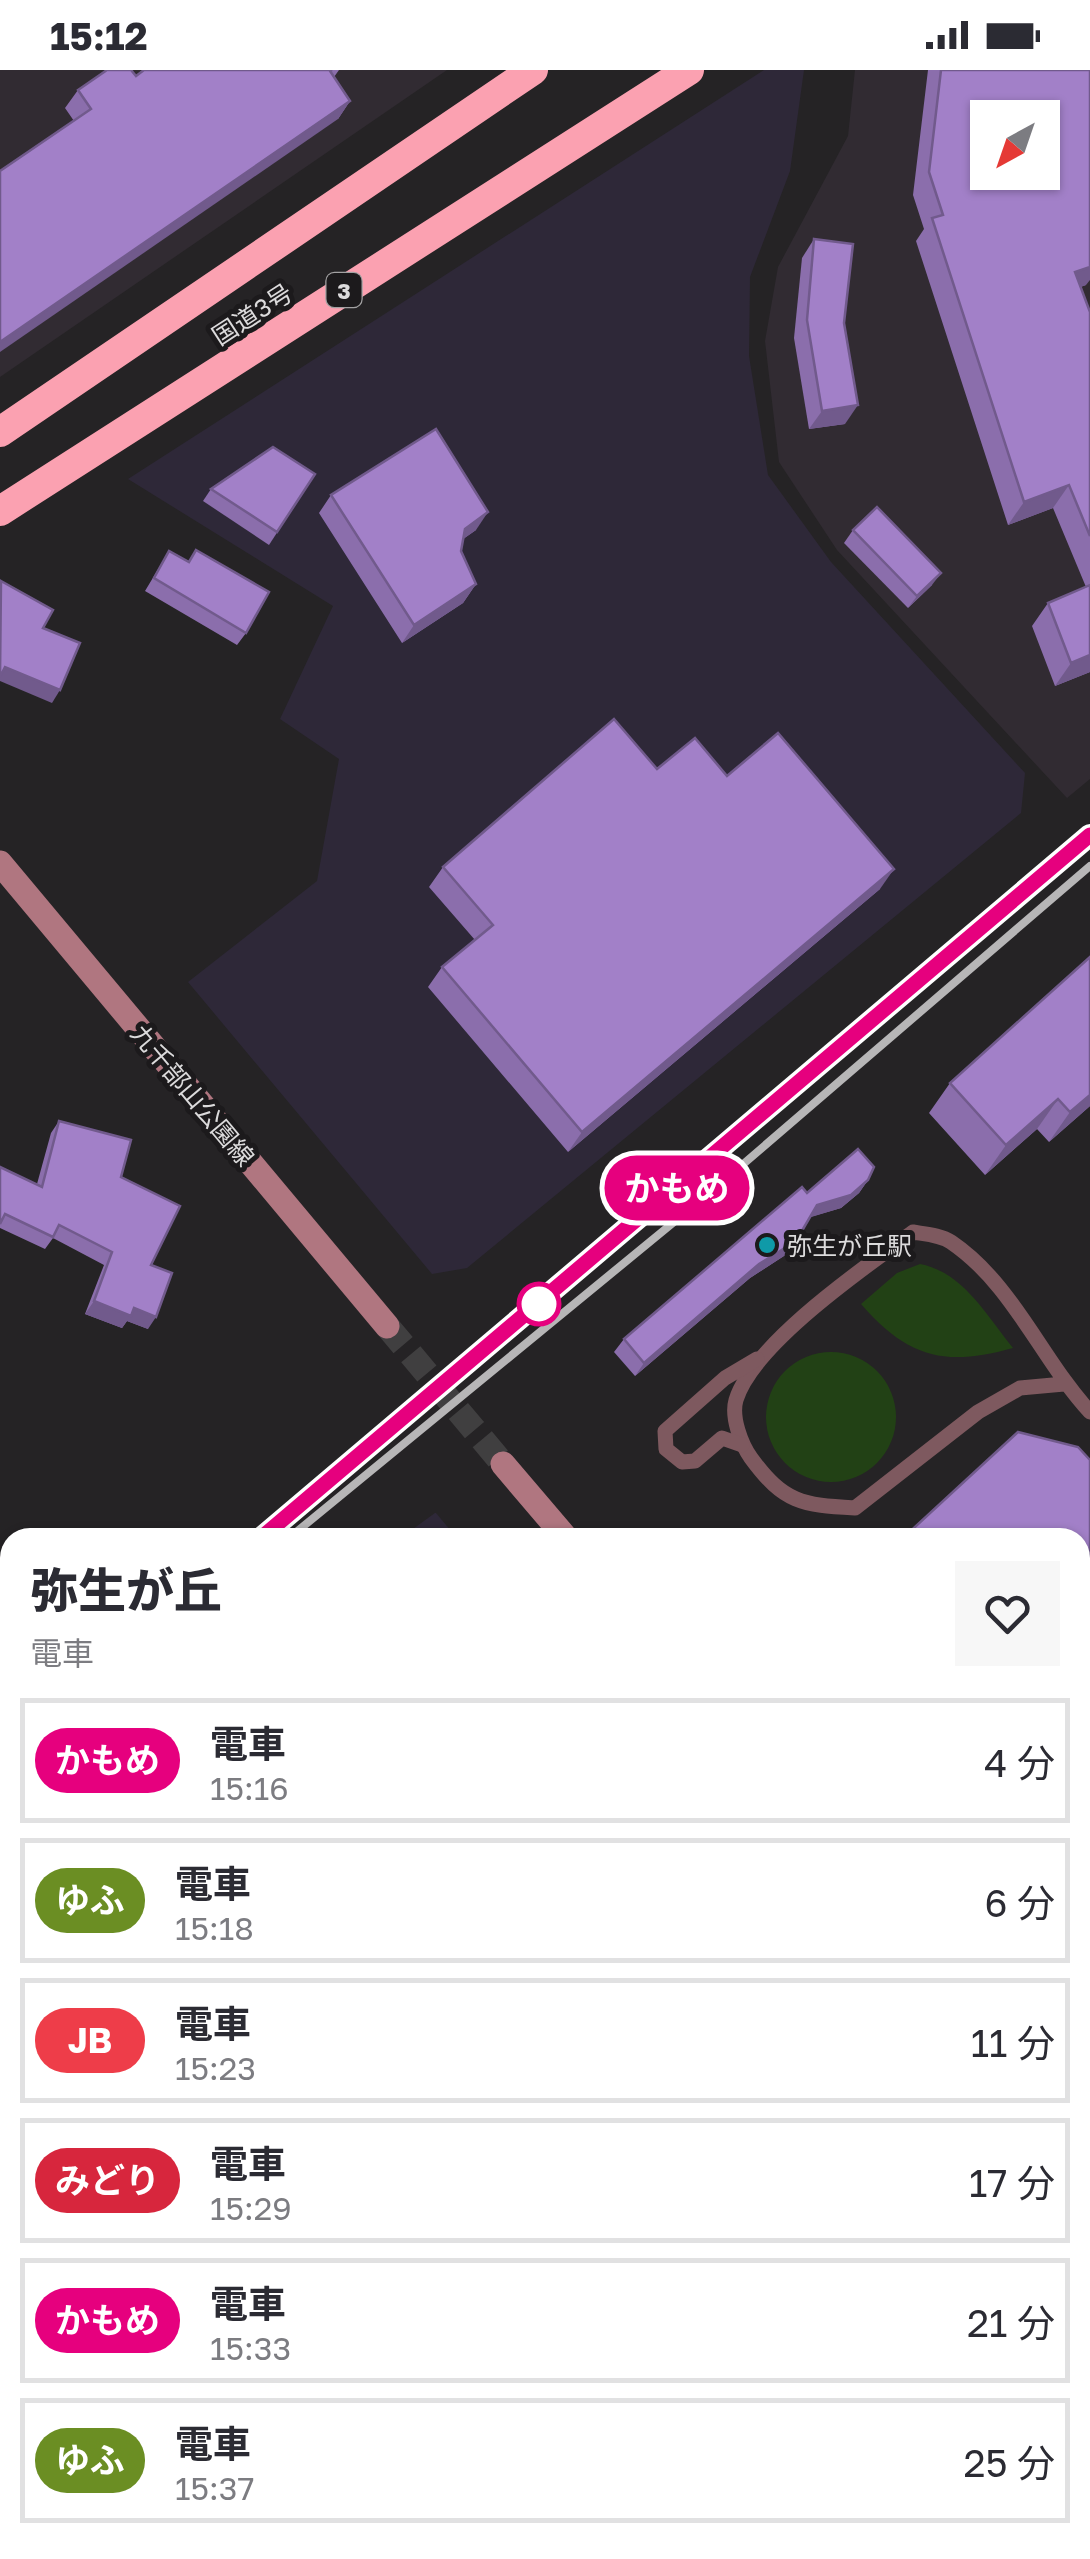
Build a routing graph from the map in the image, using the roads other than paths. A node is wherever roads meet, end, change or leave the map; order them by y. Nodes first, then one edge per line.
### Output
1 (533, 70) edge
2 (688, 70) edge
3 (0, 432) edge
4 (0, 511) edge
5 (0, 863) edge
6 (386, 1326) tunnel mouth
7 (758, 1358) junction
8 (1064, 1384) junction
9 (1090, 1412) edge
10 (742, 1445) junction
11 (503, 1464) tunnel mouth
12 (557, 1528) edge

1 - 3 highway, 国道3号
2 - 4 highway, 国道3号 / 3
5 - 6 main road, 九千部山公園線
7 - 8 lane
7 - 10 lane
7 - 10 lane
8 - 9 lane
8 - 10 lane
11 - 12 main road

